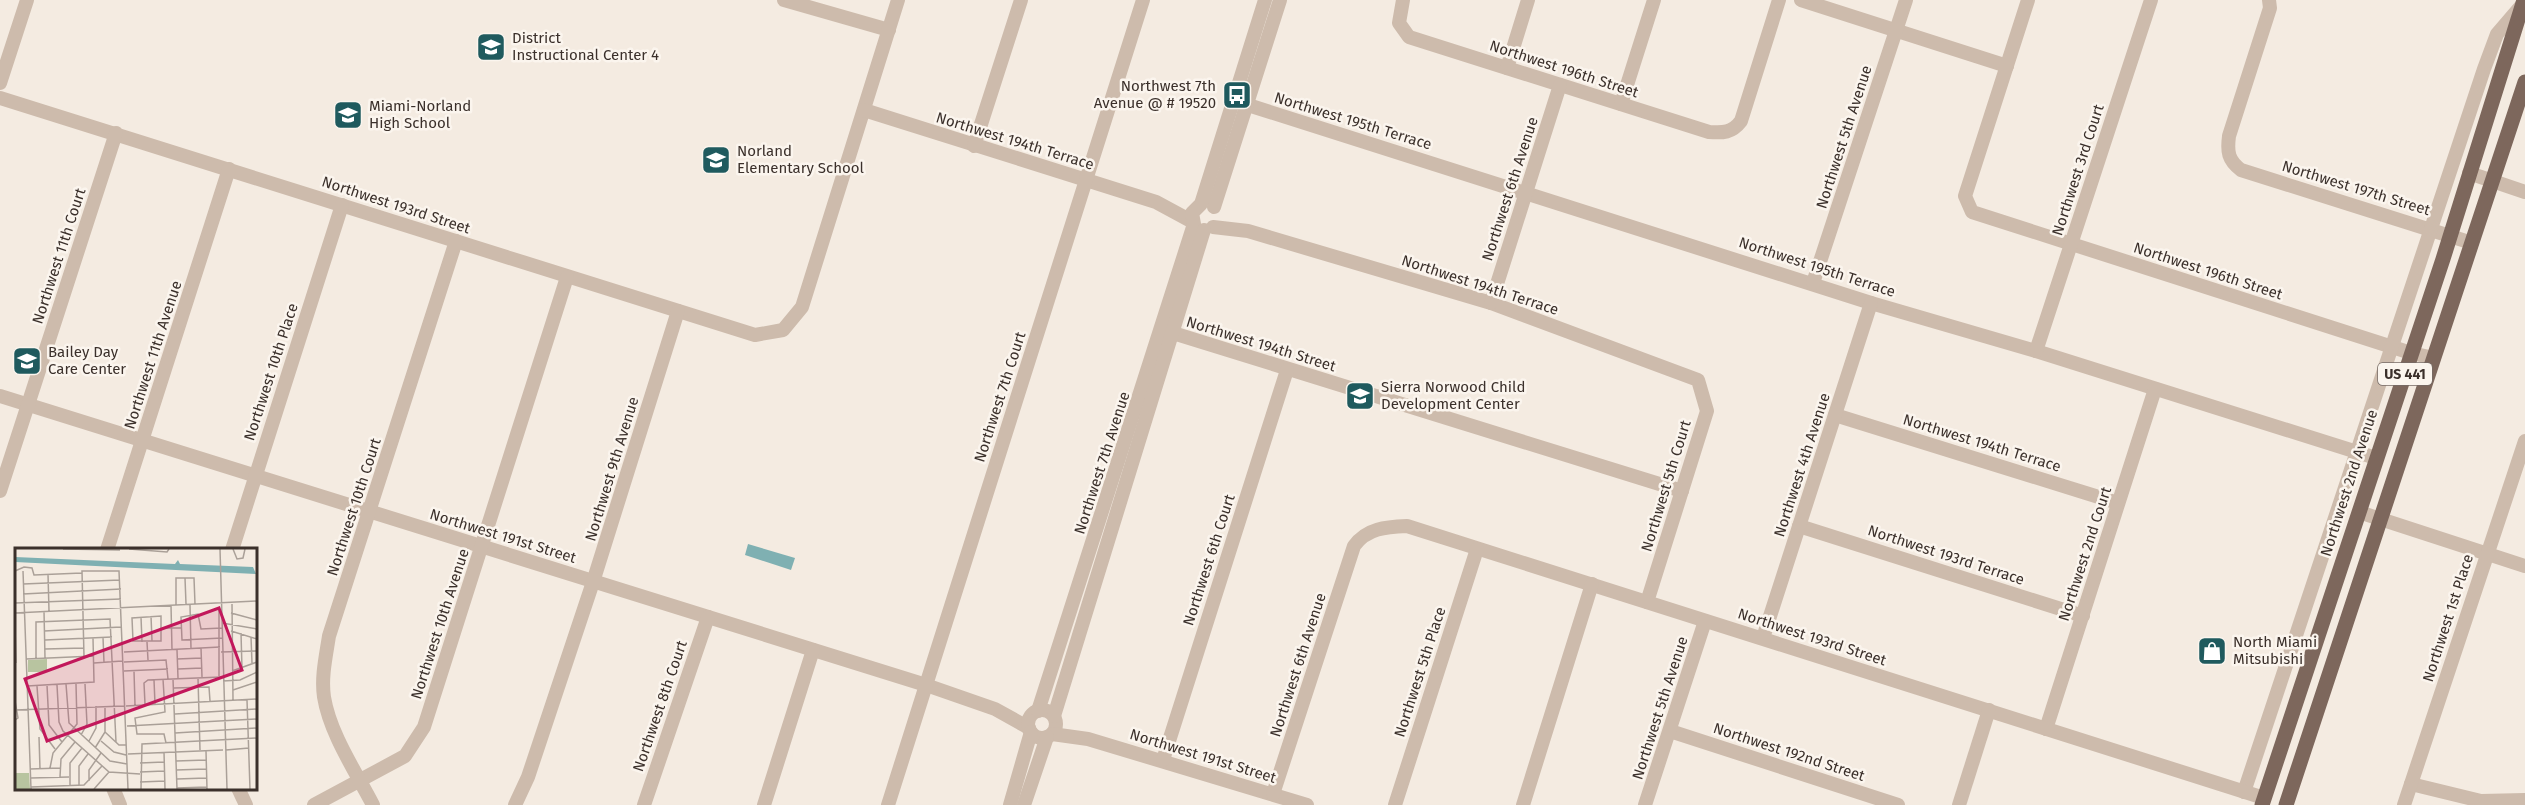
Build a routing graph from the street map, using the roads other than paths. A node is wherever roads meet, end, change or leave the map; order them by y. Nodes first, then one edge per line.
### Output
1 (27, 0) edge
2 (784, 0) edge
3 (898, 0) edge
4 (1021, 0) edge
5 (1143, 0) edge
6 (1265, 0) edge
7 (1281, 0) edge
8 (1402, 0) edge
9 (1528, 0) edge
10 (1654, 0) edge
11 (1779, 0) edge
12 (1801, 0) edge
13 (1906, 0) edge
14 (2028, 0) edge
15 (2151, 0) edge
16 (2270, 0) edge
17 (2523, 2) edge
18 (889, 30) junction
19 (1896, 30) junction
20 (2007, 66) junction
21 (1507, 68) junction
22 (2525, 82) edge
23 (0, 83) edge
24 (1560, 85) junction
25 (0, 98) edge
26 (1621, 104) junction
27 (1248, 105) junction
28 (864, 111) junction
29 (116, 133) junction
30 (974, 146) junction
31 (229, 169) junction
32 (2469, 173) junction
33 (1086, 180) junction
34 (2492, 181) junction
35 (1527, 192) junction
36 (2525, 192) edge
37 (342, 205) junction
38 (1204, 217) junction
39 (2430, 228) junction
40 (2450, 235) junction
41 (456, 241) junction
42 (2472, 243) junction
43 (2071, 244) junction
44 (567, 277) junction
45 (1813, 283) junction
46 (1491, 303) junction
47 (1871, 303) junction
48 (678, 311) junction
49 (1173, 333) junction
50 (2391, 347) junction
51 (2036, 351) junction
52 (2411, 353) junction
53 (2434, 358) junction
54 (1287, 370) junction
55 (1698, 380) joint
56 (2155, 389) junction
57 (0, 396) edge
58 (29, 405) junction
59 (1835, 415) junction
60 (143, 441) junction
61 (2525, 441) edge
62 (2356, 452) junction
63 (2376, 458) junction
64 (255, 477) junction
65 (0, 491) edge
66 (1682, 491) junction
67 (2118, 503) junction
68 (370, 513) junction
69 (2359, 513) junction
70 (2380, 520) junction
71 (1799, 526) junction
72 (1354, 546) joint
73 (483, 547) junction
74 (108, 548) edge
75 (232, 548) edge
76 (1477, 549) junction
77 (2486, 555) junction
78 (2525, 566) edge
79 (594, 582) junction
80 (1592, 584) junction
81 (1647, 602) junction
82 (2083, 616) junction
83 (708, 617) junction
84 (1705, 621) junction
85 (1763, 638) junction
86 (813, 650) junction
87 (926, 686) junction
88 (1989, 711) junction
89 (1033, 721) junction
90 (1052, 727) junction
91 (2046, 729) junction
92 (1670, 731) junction
93 (1163, 760) junction
94 (361, 782) junction
95 (2411, 784) junction
96 (113, 790) edge
97 (238, 790) edge
98 (2244, 792) junction
99 (1273, 794) junction
100 (2525, 800) edge
101 (2263, 802) edge
102 (120, 805) edge
103 (246, 805) edge
104 (314, 805) edge
105 (373, 805) edge
106 (515, 805) edge
107 (644, 805) edge
108 (764, 805) edge
109 (888, 805) edge
110 (1010, 805) edge
111 (1023, 805) edge
112 (1307, 805) edge
113 (1395, 805) edge
114 (1523, 805) edge
115 (1645, 805) edge
116 (1898, 805) edge
117 (1959, 805) edge
118 (2286, 805) edge
119 (2404, 805) edge

1 - 23 street
2 - 18 street
3 - 18 street
4 - 30 street
5 - 33 street, Northwest 7th Court
6 - 38 street, Northwest 7th Avenue
7 - 27 street, Northwest 7th Avenue
8 - 21 street, Northwest 196th Street
9 - 21 street
10 - 26 street
11 - 26 street, Northwest 196th Street
12 - 19 street
13 - 19 street, Northwest 5th Avenue
14 - 20 street
15 - 43 street, Northwest 3rd Court
16 - 39 street, Northwest 197th Street
17 - 32 main road, Northwest 2nd Avenue / US 441
17 - 39 street
18 - 28 street
19 - 20 street
19 - 45 street, Northwest 5th Avenue
20 - 43 street, Northwest 196th Street
21 - 24 street, Northwest 196th Street
22 - 34 main road, US 441
24 - 26 street, Northwest 196th Street
24 - 35 street, Northwest 6th Avenue
25 - 29 street, Northwest 193rd Street
27 - 35 street, Northwest 195th Terrace
27 - 38 street, Northwest 7th Avenue
28 - 30 street, Northwest 194th Terrace
28 - 48 street, Northwest 193rd Street
29 - 31 street, Northwest 193rd Street
29 - 58 street, Northwest 11th Court
30 - 33 street, Northwest 194th Terrace
31 - 37 street, Northwest 193rd Street
31 - 60 street, Northwest 11th Avenue
32 - 34 street
32 - 40 main road, Northwest 2nd Avenue / US 441
33 - 38 street, Northwest 194th Terrace
33 - 87 street, Northwest 7th Court
34 - 36 street
34 - 42 main road, US 441
35 - 45 street, Northwest 195th Terrace
35 - 46 street, Northwest 6th Avenue
37 - 41 street, Northwest 193rd Street
37 - 64 street, Northwest 10th Place
38 - 46 street, Northwest 194th Terrace
38 - 49 street, Northwest 7th Avenue
38 - 89 street, Northwest 7th Avenue
39 - 40 street, Northwest 197th Street
39 - 50 street
40 - 42 street, Northwest 197th Street
40 - 52 main road, Northwest 2nd Avenue / US 441
41 - 44 street, Northwest 193rd Street
41 - 68 street, Northwest 10th Court
42 - 53 main road, US 441
43 - 50 street, Northwest 196th Street
43 - 51 street, Northwest 3rd Court
44 - 48 street, Northwest 193rd Street
44 - 73 street, Northwest 10th Avenue
45 - 47 street, Northwest 195th Terrace
46 - 55 street, Northwest 194th Terrace
47 - 51 street, Northwest 195th Terrace
47 - 59 street, Northwest 4th Avenue
48 - 79 street, Northwest 9th Avenue
49 - 54 street, Northwest 194th Street
49 - 90 street, Northwest 7th Avenue
50 - 52 street, Northwest 196th Street
50 - 62 street
51 - 56 street, Northwest 195th Terrace
52 - 53 street, Northwest 196th Street
52 - 63 main road, Northwest 2nd Avenue / US 441
53 - 70 main road, US 441
54 - 66 street, Northwest 194th Street
54 - 93 street, Northwest 6th Court
55 - 66 street, Northwest 5th Court
56 - 62 street, Northwest 195th Terrace
56 - 67 street, Northwest 2nd Court
57 - 58 street, Northwest 191st Street
58 - 60 street, Northwest 191st Street
58 - 65 street, Northwest 11th Court
59 - 67 street, Northwest 194th Terrace
59 - 71 street, Northwest 4th Avenue
60 - 64 street, Northwest 191st Street
60 - 74 street, Northwest 11th Avenue
61 - 77 street, Northwest 1st Place
62 - 63 street, Northwest 195th Terrace
62 - 98 street
63 - 69 main road, Northwest 2nd Avenue / US 441
64 - 68 street, Northwest 191st Street
64 - 75 street, Northwest 10th Place
66 - 81 street, Northwest 5th Court
67 - 82 street, Northwest 2nd Court
68 - 73 street, Northwest 191st Street
68 - 94 street, Northwest 10th Court
69 - 70 street
69 - 101 main road, Northwest 2nd Avenue / US 441
70 - 77 street
70 - 118 main road, US 441
71 - 82 street, Northwest 193rd Terrace
71 - 85 street, Northwest 4th Avenue
72 - 76 street, Northwest 193rd Street
72 - 99 street, Northwest 6th Avenue
73 - 79 street, Northwest 191st Street
73 - 94 street, Northwest 10th Avenue
76 - 80 street, Northwest 193rd Street
76 - 113 street, Northwest 5th Place
77 - 78 street
77 - 95 street, Northwest 1st Place
79 - 83 street, Northwest 191st Street
79 - 106 street, Northwest 9th Avenue
80 - 81 street, Northwest 193rd Street
80 - 114 street
81 - 84 street, Northwest 193rd Street
82 - 91 street, Northwest 2nd Court
83 - 86 street, Northwest 191st Street
83 - 107 street, Northwest 8th Court
84 - 85 street, Northwest 193rd Street
84 - 92 street, Northwest 5th Avenue
85 - 88 street, Northwest 193rd Street
86 - 87 street, Northwest 191st Street
86 - 108 street
87 - 89 street, Northwest 191st Street
87 - 109 street, Northwest 7th Court
88 - 91 street, Northwest 193rd Street
88 - 117 street
89 - 90 street
89 - 90 street
89 - 110 street, Northwest 7th Avenue
90 - 93 street, Northwest 191st Street
90 - 111 street, Northwest 7th Avenue
91 - 98 street, Northwest 193rd Street
92 - 115 street, Northwest 5th Avenue
92 - 116 street, Northwest 192nd Street
93 - 99 street, Northwest 191st Street
94 - 104 street, Northwest 10th Avenue
94 - 105 street, Northwest 10th Court
95 - 100 street
95 - 119 street, Northwest 1st Place
96 - 102 street
97 - 103 street
98 - 101 street, Northwest 193rd Street
99 - 112 street, Northwest 191st Street

